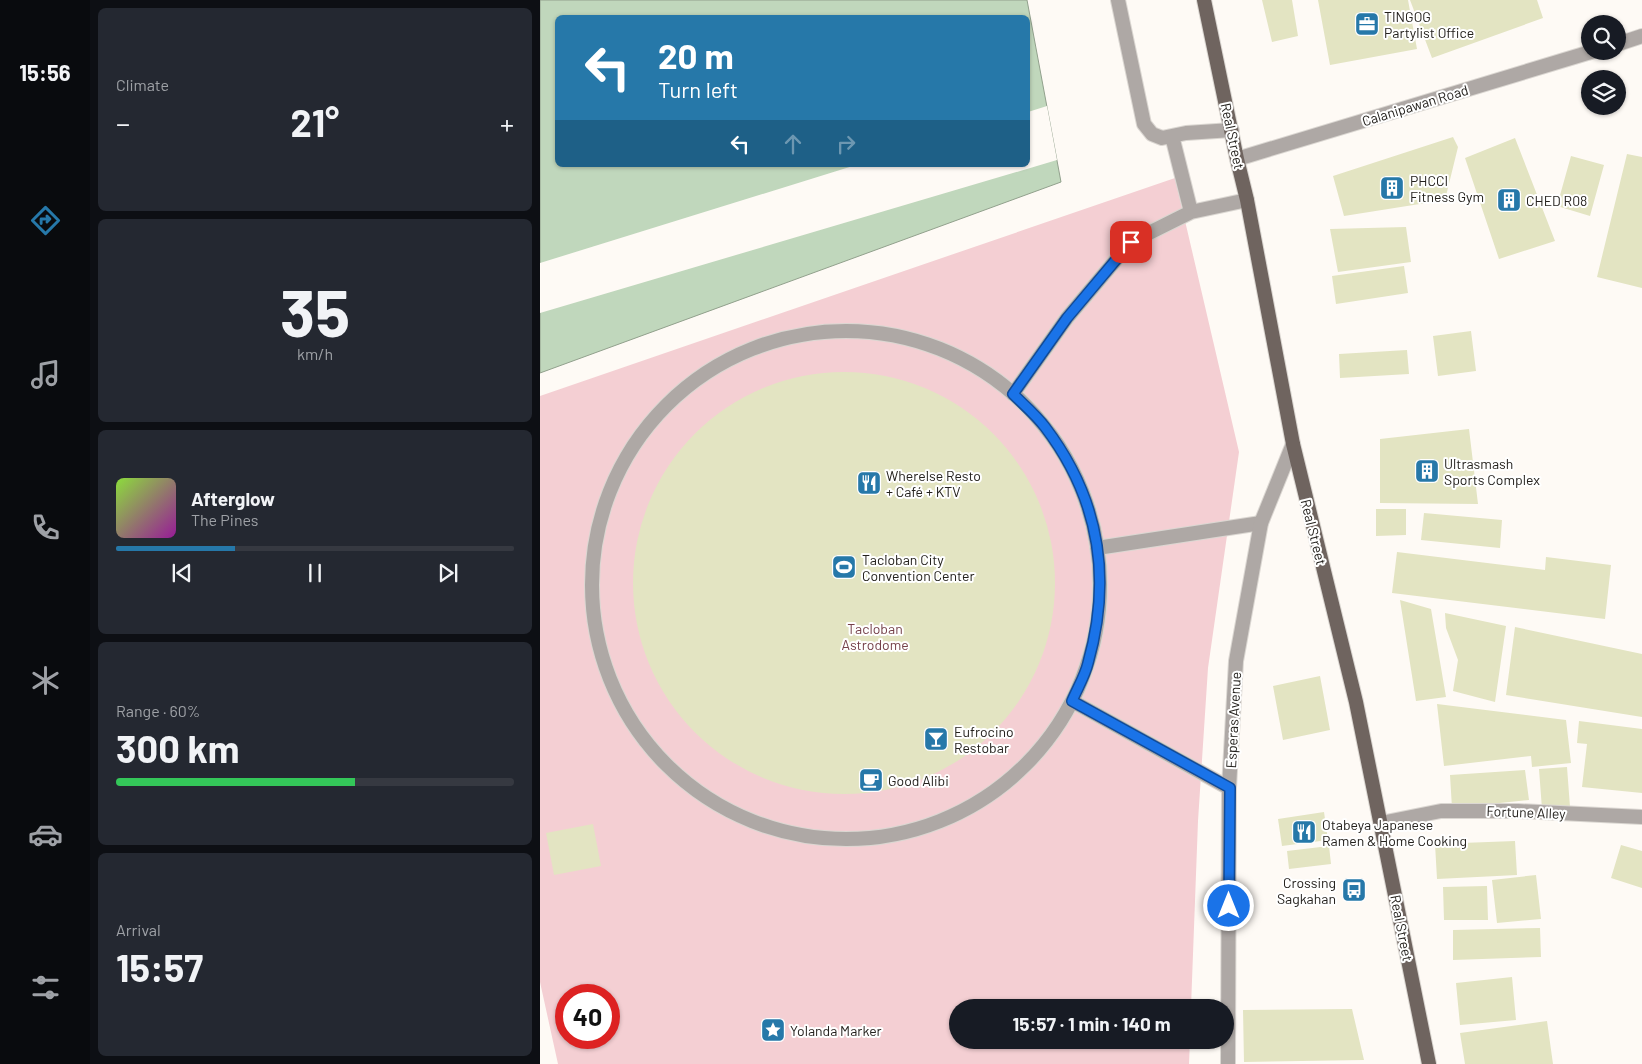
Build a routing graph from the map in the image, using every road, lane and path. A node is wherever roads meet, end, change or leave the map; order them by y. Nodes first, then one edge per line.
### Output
1 (1118, 0) edge
2 (1204, 0) edge
3 (1642, 36) edge
4 (1626, 41) edge
5 (1581, 55) edge
6 (1232, 130) junction
7 (1172, 136) junction
8 (1237, 159) junction
9 (1248, 200) junction
10 (1191, 212) junction
11 (1013, 394) junction
12 (1293, 444) junction
13 (1261, 523) junction
14 (1097, 548) junction
15 (1072, 701) junction
16 (1230, 788) junction
17 (1642, 817) edge
18 (1380, 823) junction
19 (1228, 1064) edge
20 (1429, 1064) edge

1 - 7 street
2 - 6 main road, Real Street
3 - 4 street
5 - 8 street, Calanipawan Road
6 - 7 street
6 - 8 main road, Real Street
7 - 10 street
8 - 9 main road, Real Street
9 - 10 street
9 - 12 main road, Real Street
10 - 11 street
11 - 14 street
11 - 15 street
12 - 13 street, Esperas Avenue
12 - 18 main road, Real Street
13 - 14 street
13 - 16 street, Esperas Avenue
14 - 15 street
15 - 16 street
16 - 19 street, Esperas Avenue
17 - 18 street, Fortune Alley
18 - 20 main road, Real Street

